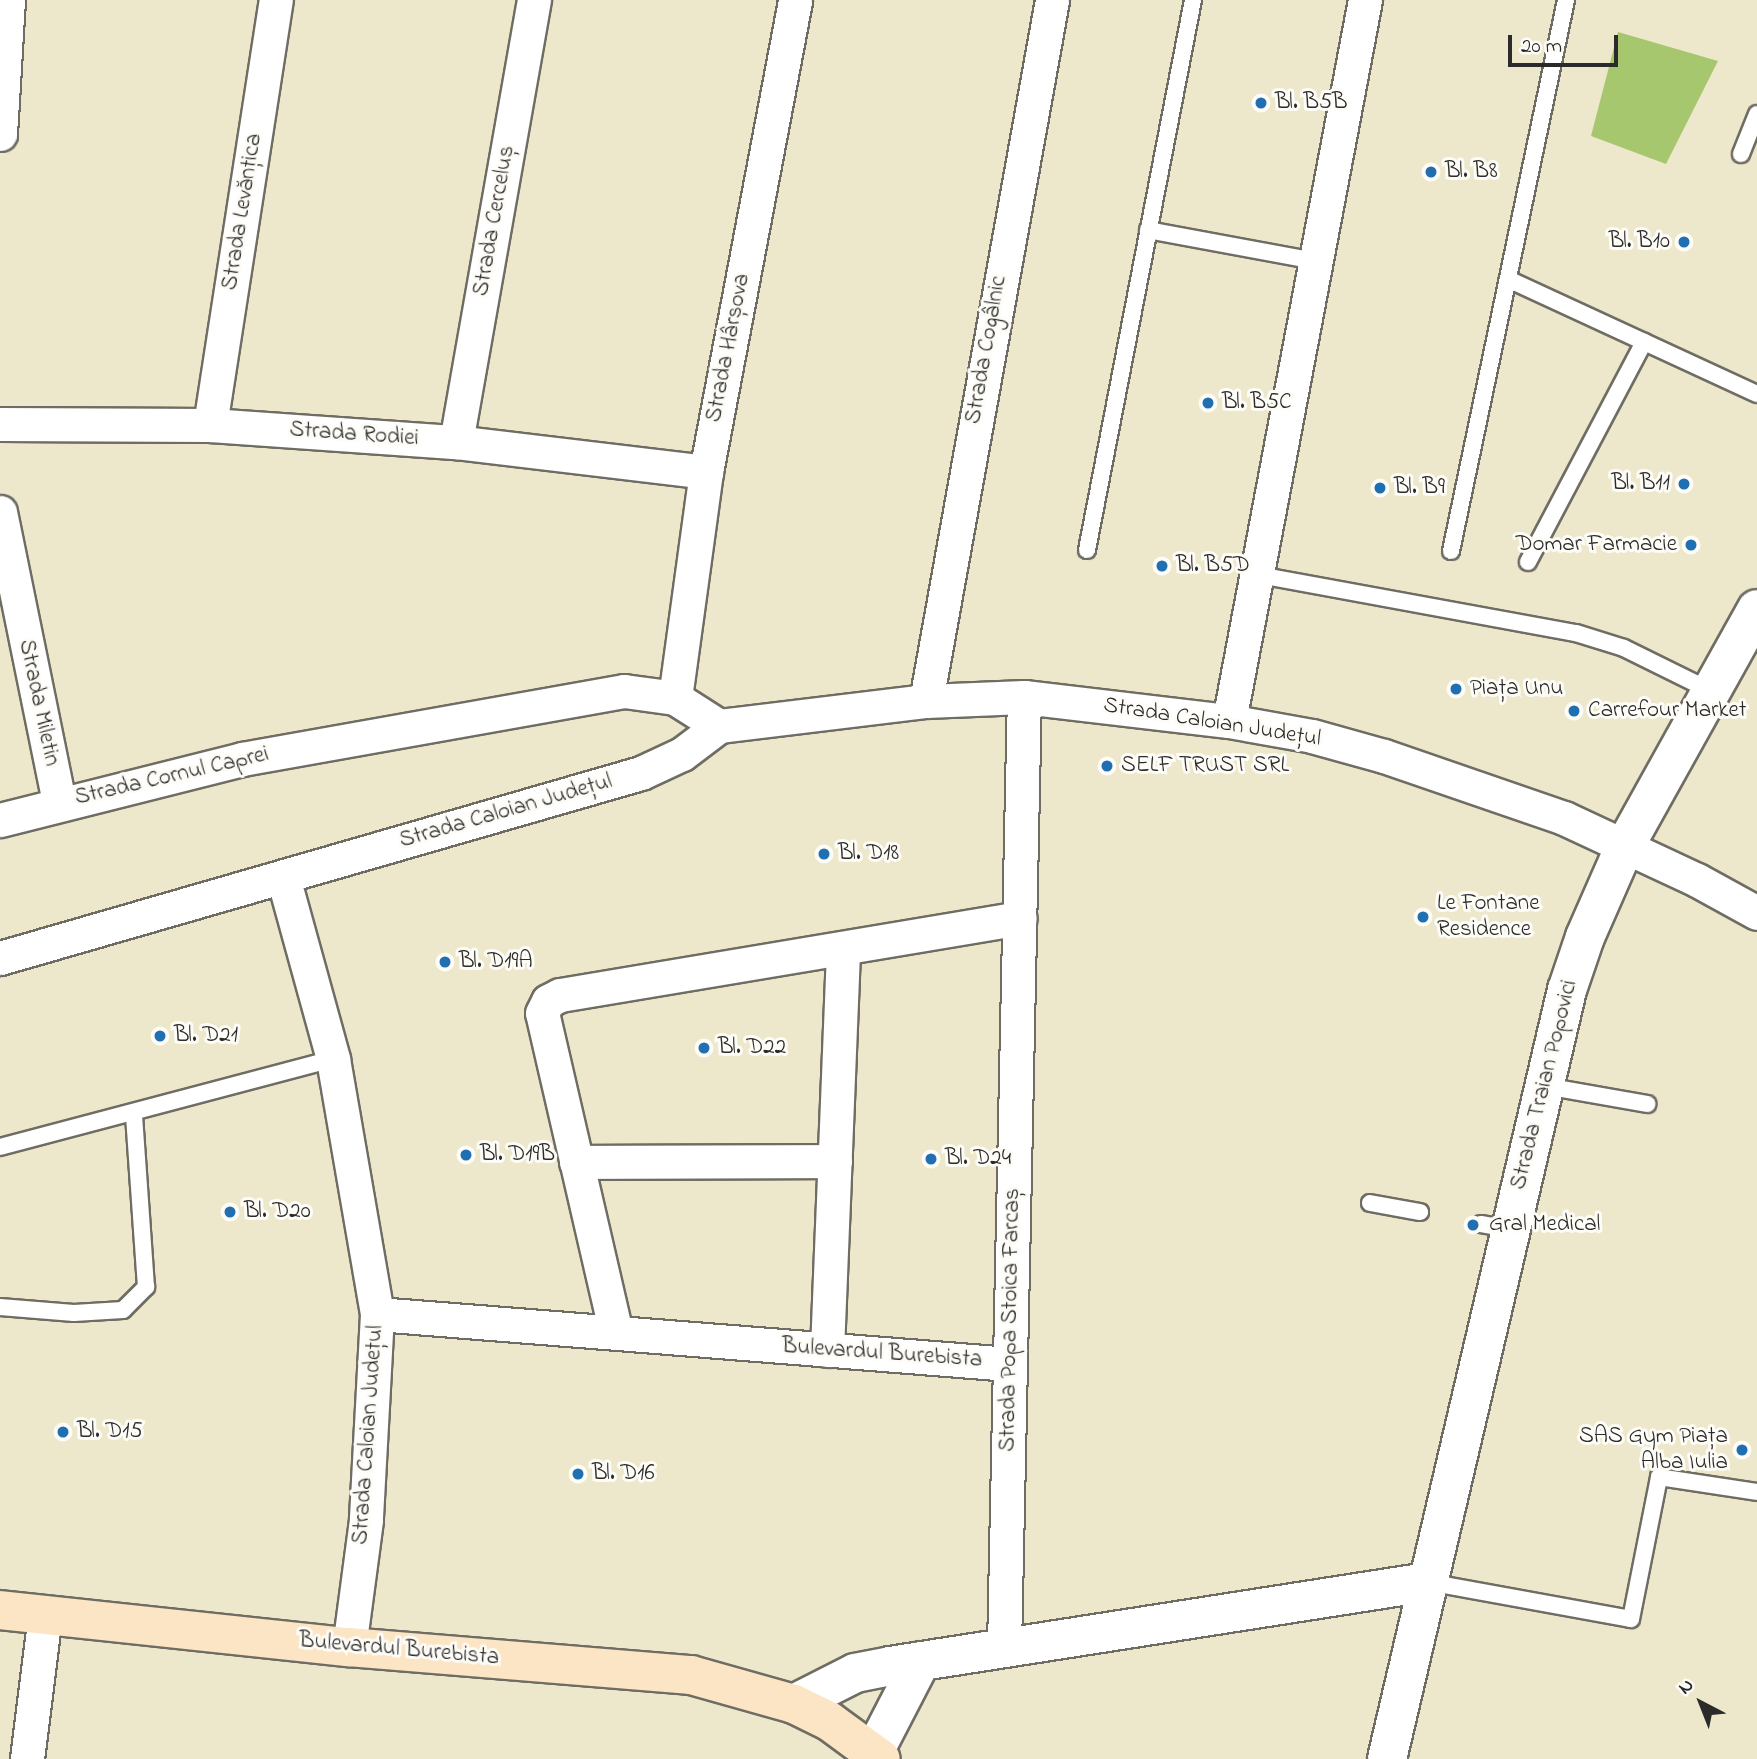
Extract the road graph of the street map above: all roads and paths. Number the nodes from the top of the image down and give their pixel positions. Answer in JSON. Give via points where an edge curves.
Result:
{"nodes":[{"id":1,"x":8,"y":0,"type":"edge"},
{"id":2,"x":276,"y":0,"type":"edge"},
{"id":3,"x":534,"y":0,"type":"edge"},
{"id":4,"x":795,"y":0,"type":"edge"},
{"id":5,"x":1052,"y":0,"type":"edge"},
{"id":6,"x":1193,"y":0,"type":"edge"},
{"id":7,"x":1365,"y":0,"type":"edge"},
{"id":8,"x":1566,"y":0,"type":"edge"},
{"id":9,"x":1757,"y":114,"type":"edge"},
{"id":10,"x":0,"y":134,"type":"edge"},
{"id":11,"x":1741,"y":154,"type":"dead end"},
{"id":12,"x":1148,"y":230,"type":"junction"},
{"id":13,"x":1317,"y":261,"type":"junction"},
{"id":14,"x":1508,"y":279,"type":"junction"},
{"id":15,"x":1644,"y":342,"type":"junction"},
{"id":16,"x":1757,"y":394,"type":"edge"},
{"id":17,"x":0,"y":424,"type":"edge"},
{"id":18,"x":210,"y":425,"type":"junction"},
{"id":19,"x":456,"y":442,"type":"junction"},
{"id":20,"x":706,"y":472,"type":"junction"},
{"id":21,"x":0,"y":512,"type":"edge"},
{"id":22,"x":1087,"y":550,"type":"dead end"},
{"id":23,"x":1451,"y":551,"type":"dead end"},
{"id":24,"x":1528,"y":562,"type":"dead end"},
{"id":25,"x":5,"y":573,"type":"edge"},
{"id":26,"x":1259,"y":575,"type":"junction"},
{"id":27,"x":1757,"y":609,"type":"edge"},
{"id":28,"x":1712,"y":691,"type":"junction"},
{"id":29,"x":1024,"y":697,"type":"junction"},
{"id":30,"x":675,"y":698,"type":"junction"},
{"id":31,"x":926,"y":701,"type":"junction"},
{"id":32,"x":1229,"y":721,"type":"junction"},
{"id":33,"x":719,"y":726,"type":"junction"},
{"id":34,"x":59,"y":803,"type":"junction"},
{"id":35,"x":0,"y":820,"type":"edge"},
{"id":36,"x":1625,"y":846,"type":"junction"},
{"id":37,"x":283,"y":877,"type":"junction"},
{"id":38,"x":1757,"y":913,"type":"edge"},
{"id":39,"x":1020,"y":918,"type":"junction"},
{"id":40,"x":843,"y":949,"type":"junction"},
{"id":41,"x":0,"y":958,"type":"edge"},
{"id":42,"x":333,"y":1059,"type":"junction"},
{"id":43,"x":1545,"y":1086,"type":"junction"},
{"id":44,"x":1647,"y":1104,"type":"dead end"},
{"id":45,"x":134,"y":1114,"type":"junction"},
{"id":46,"x":0,"y":1147,"type":"edge"},
{"id":47,"x":835,"y":1161,"type":"junction"},
{"id":48,"x":576,"y":1162,"type":"junction"},
{"id":49,"x":1370,"y":1203,"type":"dead end"},
{"id":50,"x":1420,"y":1212,"type":"dead end"},
{"id":51,"x":0,"y":1307,"type":"edge"},
{"id":52,"x":377,"y":1314,"type":"junction"},
{"id":53,"x":616,"y":1333,"type":"junction"},
{"id":54,"x":827,"y":1350,"type":"junction"},
{"id":55,"x":1010,"y":1364,"type":"junction"},
{"id":56,"x":1757,"y":1492,"type":"edge"},
{"id":57,"x":1427,"y":1582,"type":"junction"},
{"id":58,"x":0,"y":1610,"type":"edge"},
{"id":59,"x":45,"y":1614,"type":"junction"},
{"id":60,"x":349,"y":1647,"type":"junction"},
{"id":61,"x":1004,"y":1648,"type":"junction"},
{"id":62,"x":921,"y":1661,"type":"junction"},
{"id":63,"x":794,"y":1703,"type":"junction"},
{"id":64,"x":877,"y":1755,"type":"edge"},
{"id":65,"x":27,"y":1759,"type":"edge"},
{"id":66,"x":1387,"y":1759,"type":"edge"}],
"edges":[{"from":1,"to":10,"type":"street"},
{"from":2,"to":18,"type":"street","name":"Strada Levănțica"},
{"from":3,"to":19,"type":"street","name":"Strada Cerceluș"},
{"from":4,"to":20,"type":"street","name":"Strada Hârșova"},
{"from":5,"to":31,"type":"street","name":"Strada Cogâlnic"},
{"from":6,"to":12,"type":"lane"},
{"from":7,"to":13,"type":"street"},
{"from":8,"to":14,"type":"lane"},
{"from":9,"to":11,"type":"lane"},
{"from":12,"to":13,"type":"lane"},
{"from":12,"to":22,"type":"lane"},
{"from":13,"to":26,"type":"street"},
{"from":14,"to":15,"type":"lane"},
{"from":14,"to":23,"type":"lane"},
{"from":15,"to":16,"type":"lane"},
{"from":15,"to":24,"type":"lane"},
{"from":17,"to":18,"type":"street","name":"Strada Rodiei"},
{"from":18,"to":19,"type":"street","name":"Strada Rodiei"},
{"from":19,"to":20,"type":"street","name":"Strada Rodiei"},
{"from":20,"to":30,"type":"street","name":"Strada Hârșova"},
{"from":21,"to":25,"type":"street","name":"Strada Miletin"},
{"from":25,"to":34,"type":"street","name":"Strada Miletin"},
{"from":26,"to":28,"type":"lane","via":[[1576,633],[1624,648]]},
{"from":26,"to":32,"type":"street"},
{"from":27,"to":28,"type":"street","name":"Strada Traian Popovici"},
{"from":28,"to":36,"type":"street","name":"Strada Traian Popovici"},
{"from":29,"to":31,"type":"street","name":"Strada Caloian Județul"},
{"from":29,"to":32,"type":"street","name":"Strada Caloian Județul"},
{"from":29,"to":39,"type":"street","name":"Strada Popa Stoica Farcaș"},
{"from":30,"to":33,"type":"street"},
{"from":30,"to":34,"type":"street","name":"Strada Cornul Caprei","via":[[624,691],[243,759]]},
{"from":31,"to":33,"type":"street","name":"Strada Caloian Județul"},
{"from":32,"to":36,"type":"street","name":"Strada Caloian Județul","via":[[1312,736],[1384,756],[1564,818]]},
{"from":33,"to":37,"type":"street","name":"Strada Caloian Județul","via":[[682,754],[641,773]]},
{"from":34,"to":35,"type":"street","name":"Strada Cornul Caprei"},
{"from":36,"to":38,"type":"street","name":"Strada Caloian Județul"},
{"from":36,"to":43,"type":"street","name":"Strada Traian Popovici","via":[[1585,937]]},
{"from":37,"to":41,"type":"street","name":"Strada Caloian Județul"},
{"from":37,"to":42,"type":"street","name":"Strada Caloian Județul"},
{"from":39,"to":40,"type":"street"},
{"from":39,"to":55,"type":"street","name":"Strada Popa Stoica Farcaș"},
{"from":40,"to":47,"type":"street"},
{"from":40,"to":48,"type":"street","via":[[560,995],[548,1001],[542,1013]]},
{"from":42,"to":45,"type":"lane"},
{"from":42,"to":52,"type":"street","name":"Strada Caloian Județul"},
{"from":43,"to":44,"type":"lane"},
{"from":43,"to":57,"type":"street","name":"Strada Traian Popovici","via":[[1495,1226]]},
{"from":45,"to":46,"type":"lane"},
{"from":45,"to":51,"type":"lane","via":[[146,1287],[123,1310]]},
{"from":47,"to":48,"type":"street"},
{"from":47,"to":54,"type":"street"},
{"from":48,"to":53,"type":"street"},
{"from":49,"to":50,"type":"lane"},
{"from":52,"to":53,"type":"street","name":"Bulevardul Burebista"},
{"from":52,"to":60,"type":"street","name":"Strada Caloian Județul","via":[[366,1520]]},
{"from":53,"to":54,"type":"street","name":"Bulevardul Burebista"},
{"from":54,"to":55,"type":"street","name":"Bulevardul Burebista"},
{"from":55,"to":61,"type":"street","name":"Strada Popa Stoica Farcaș"},
{"from":56,"to":57,"type":"lane","via":[[1659,1477],[1631,1619]]},
{"from":57,"to":61,"type":"street"},
{"from":57,"to":66,"type":"street","name":"Strada Traian Popovici"},
{"from":58,"to":59,"type":"main road","name":"Bulevardul Burebista"},
{"from":59,"to":60,"type":"main road","name":"Bulevardul Burebista"},
{"from":59,"to":65,"type":"street"},
{"from":60,"to":63,"type":"main road","name":"Bulevardul Burebista","via":[[672,1673],[732,1684]]},
{"from":61,"to":62,"type":"street"},
{"from":62,"to":63,"type":"street","via":[[855,1673]]},
{"from":62,"to":64,"type":"street","name":"Bulevardul Burebista"},
{"from":63,"to":64,"type":"main road","name":"Bulevardul Burebista"}]}
